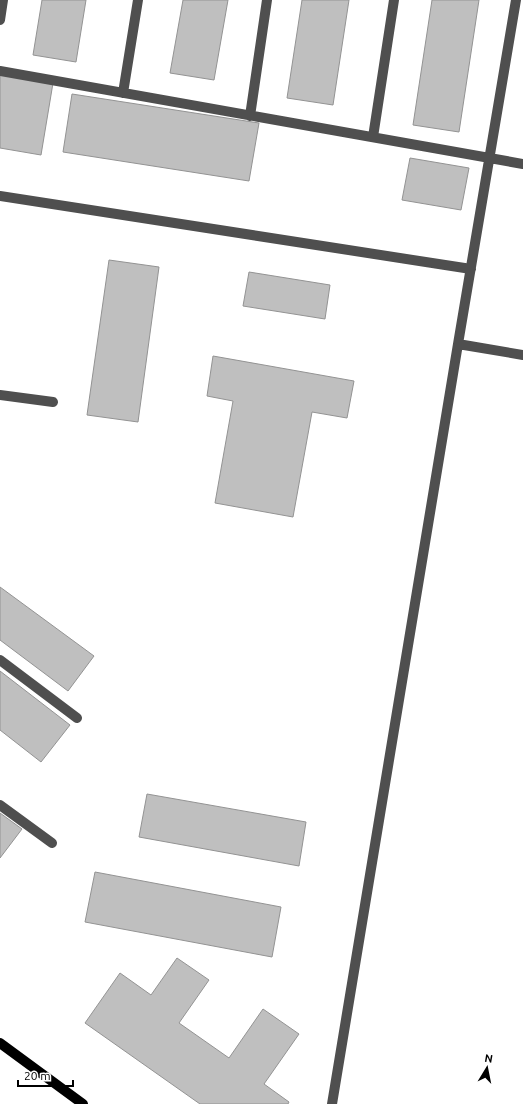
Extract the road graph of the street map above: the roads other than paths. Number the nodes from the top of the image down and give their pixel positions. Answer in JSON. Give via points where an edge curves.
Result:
{"nodes":[{"id":1,"x":3,"y":0,"type":"edge"},
{"id":2,"x":138,"y":0,"type":"edge"},
{"id":3,"x":267,"y":0,"type":"edge"},
{"id":4,"x":394,"y":0,"type":"edge"},
{"id":5,"x":516,"y":0,"type":"edge"},
{"id":6,"x":0,"y":20,"type":"edge"},
{"id":7,"x":0,"y":71,"type":"edge"},
{"id":8,"x":123,"y":93,"type":"junction"},
{"id":9,"x":250,"y":116,"type":"junction"},
{"id":10,"x":373,"y":138,"type":"junction"},
{"id":11,"x":489,"y":158,"type":"junction"},
{"id":12,"x":523,"y":164,"type":"edge"},
{"id":13,"x":0,"y":196,"type":"edge"},
{"id":14,"x":470,"y":269,"type":"junction"},
{"id":15,"x":458,"y":344,"type":"junction"},
{"id":16,"x":523,"y":356,"type":"edge"},
{"id":17,"x":0,"y":395,"type":"edge"},
{"id":18,"x":53,"y":402,"type":"dead end"},
{"id":19,"x":0,"y":660,"type":"edge"},
{"id":20,"x":77,"y":718,"type":"dead end"},
{"id":21,"x":0,"y":805,"type":"edge"},
{"id":22,"x":52,"y":843,"type":"dead end"},
{"id":23,"x":0,"y":1043,"type":"edge"},
{"id":24,"x":83,"y":1104,"type":"edge"},
{"id":25,"x":332,"y":1104,"type":"edge"}],
"edges":[{"from":1,"to":6,"type":"street"},
{"from":2,"to":8,"type":"street"},
{"from":3,"to":9,"type":"street"},
{"from":4,"to":10,"type":"street"},
{"from":5,"to":11,"type":"street"},
{"from":7,"to":8,"type":"street"},
{"from":8,"to":9,"type":"street"},
{"from":9,"to":10,"type":"street"},
{"from":10,"to":11,"type":"street"},
{"from":11,"to":12,"type":"street"},
{"from":11,"to":14,"type":"street"},
{"from":13,"to":14,"type":"street"},
{"from":14,"to":15,"type":"street"},
{"from":15,"to":16,"type":"street"},
{"from":15,"to":25,"type":"street"},
{"from":17,"to":18,"type":"street"},
{"from":19,"to":20,"type":"street"},
{"from":21,"to":22,"type":"street"},
{"from":23,"to":24,"type":"main road"}]}
